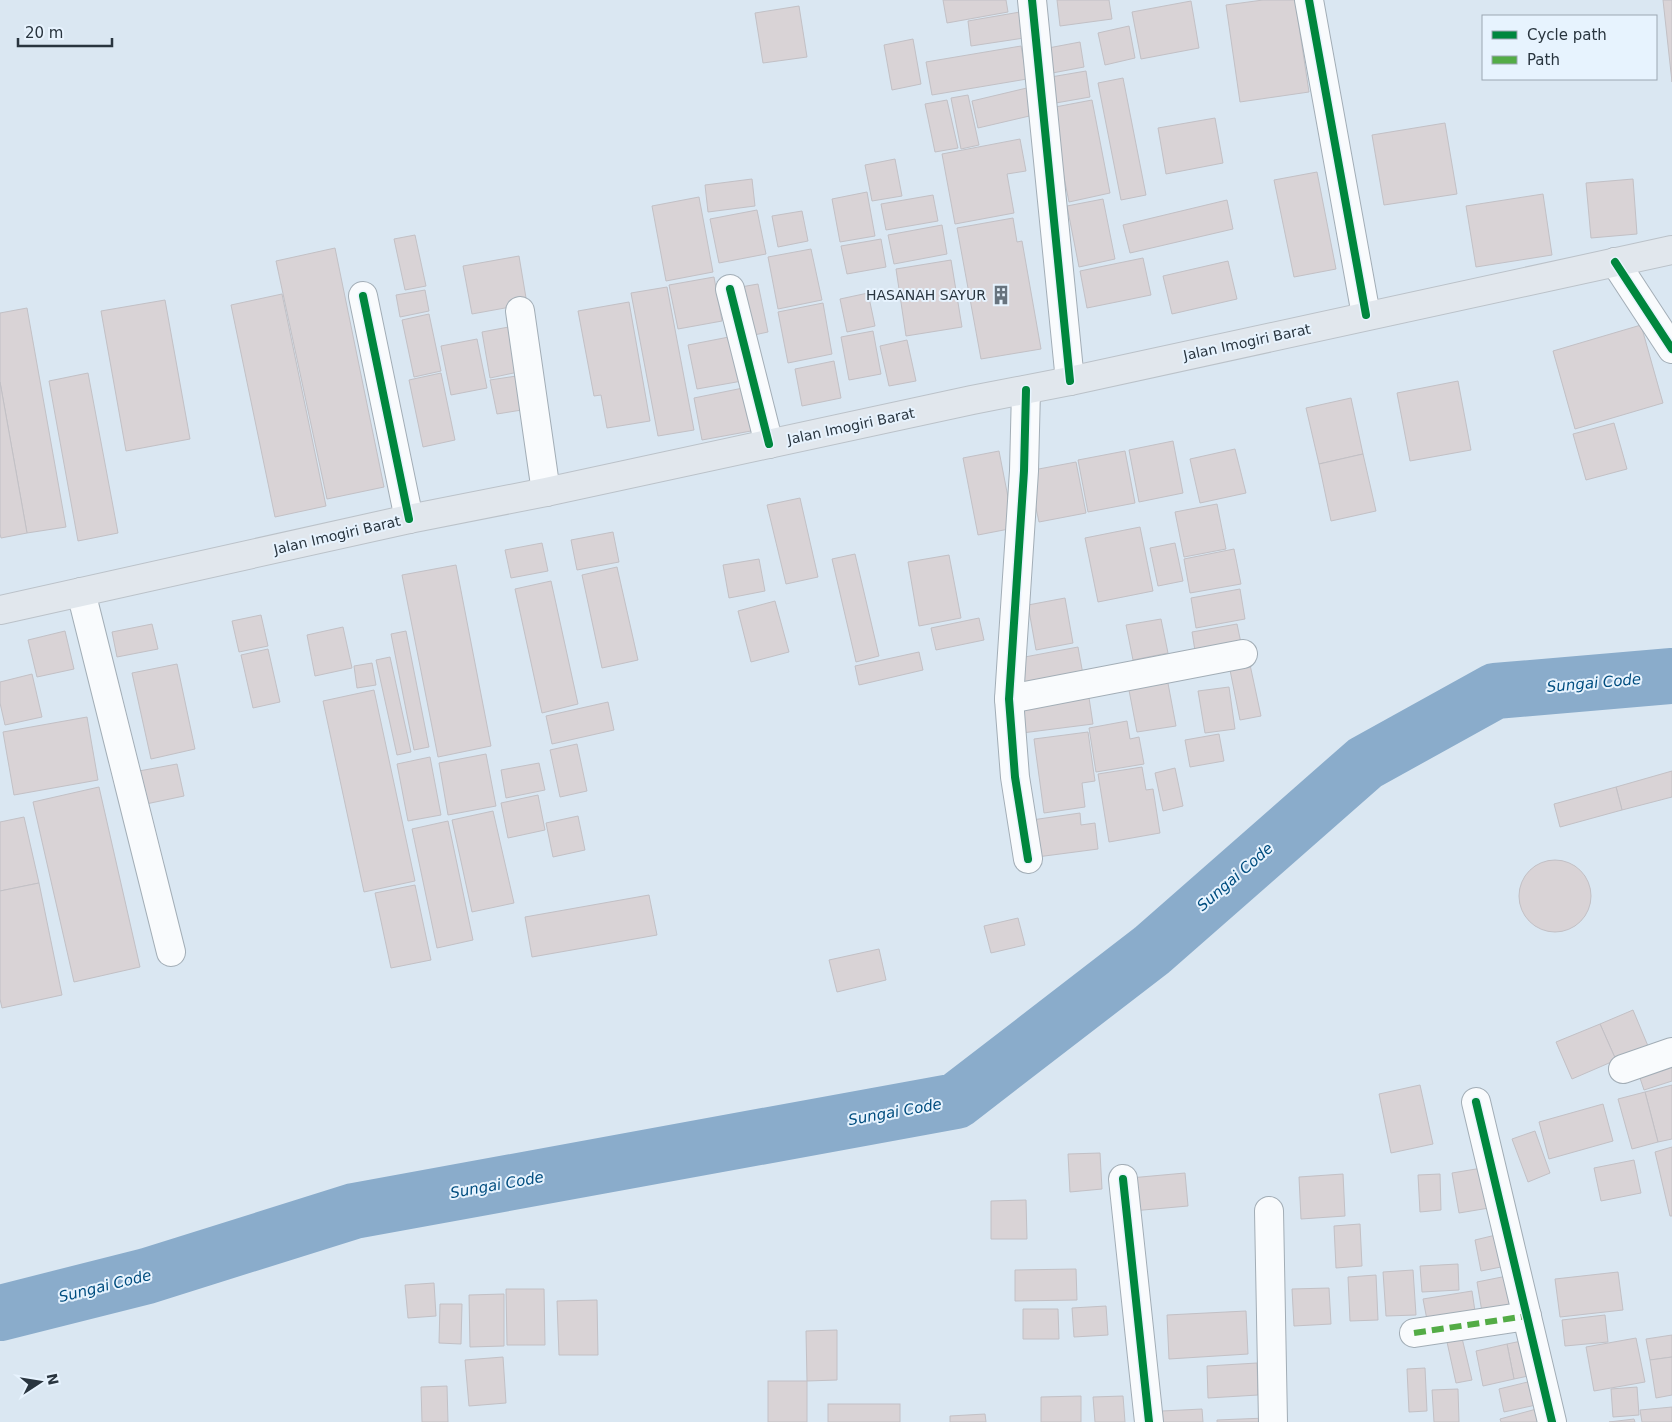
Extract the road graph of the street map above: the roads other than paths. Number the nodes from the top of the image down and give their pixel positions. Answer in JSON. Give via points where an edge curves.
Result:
{"nodes":[{"id":1,"x":1032,"y":0,"type":"edge"},
{"id":2,"x":1309,"y":0,"type":"edge"},
{"id":3,"x":1672,"y":250,"type":"edge"},
{"id":4,"x":1615,"y":262,"type":"junction"},
{"id":5,"x":730,"y":289,"type":"dead end"},
{"id":6,"x":363,"y":296,"type":"dead end"},
{"id":7,"x":520,"y":311,"type":"dead end"},
{"id":8,"x":1366,"y":316,"type":"junction"},
{"id":9,"x":1672,"y":349,"type":"edge"},
{"id":10,"x":1070,"y":381,"type":"junction"},
{"id":11,"x":1026,"y":390,"type":"junction"},
{"id":12,"x":768,"y":444,"type":"junction"},
{"id":13,"x":546,"y":492,"type":"junction"},
{"id":14,"x":409,"y":519,"type":"junction"},
{"id":15,"x":81,"y":592,"type":"junction"},
{"id":16,"x":0,"y":610,"type":"edge"},
{"id":17,"x":1243,"y":654,"type":"dead end"},
{"id":18,"x":1009,"y":699,"type":"junction"},
{"id":19,"x":1028,"y":859,"type":"dead end"},
{"id":20,"x":170,"y":952,"type":"dead end"},
{"id":21,"x":1672,"y":1052,"type":"edge"},
{"id":22,"x":1623,"y":1069,"type":"dead end"},
{"id":23,"x":1476,"y":1102,"type":"dead end"},
{"id":24,"x":1123,"y":1179,"type":"dead end"},
{"id":25,"x":1269,"y":1211,"type":"dead end"},
{"id":26,"x":1527,"y":1316,"type":"junction"},
{"id":27,"x":1414,"y":1333,"type":"dead end"},
{"id":28,"x":1149,"y":1422,"type":"edge"},
{"id":29,"x":1273,"y":1422,"type":"edge"},
{"id":30,"x":1552,"y":1422,"type":"edge"}],
"edges":[{"from":1,"to":10,"type":"street"},
{"from":2,"to":8,"type":"street"},
{"from":3,"to":4,"type":"main road","name":"Jalan Imogiri Barat"},
{"from":4,"to":8,"type":"main road","name":"Jalan Imogiri Barat"},
{"from":4,"to":9,"type":"street"},
{"from":5,"to":12,"type":"street"},
{"from":6,"to":14,"type":"street"},
{"from":7,"to":13,"type":"street"},
{"from":8,"to":10,"type":"main road","name":"Jalan Imogiri Barat"},
{"from":10,"to":11,"type":"main road","name":"Jalan Imogiri Barat"},
{"from":11,"to":12,"type":"main road","name":"Jalan Imogiri Barat"},
{"from":11,"to":18,"type":"street"},
{"from":12,"to":13,"type":"main road","name":"Jalan Imogiri Barat"},
{"from":13,"to":14,"type":"main road","name":"Jalan Imogiri Barat"},
{"from":14,"to":15,"type":"main road","name":"Jalan Imogiri Barat"},
{"from":15,"to":16,"type":"main road","name":"Jalan Imogiri Barat"},
{"from":15,"to":20,"type":"street"},
{"from":17,"to":18,"type":"street"},
{"from":18,"to":19,"type":"street","via":[[1015,777]]},
{"from":21,"to":22,"type":"street"},
{"from":23,"to":26,"type":"street"},
{"from":24,"to":28,"type":"street"},
{"from":25,"to":29,"type":"street"},
{"from":26,"to":27,"type":"street"},
{"from":26,"to":30,"type":"street"}]}
